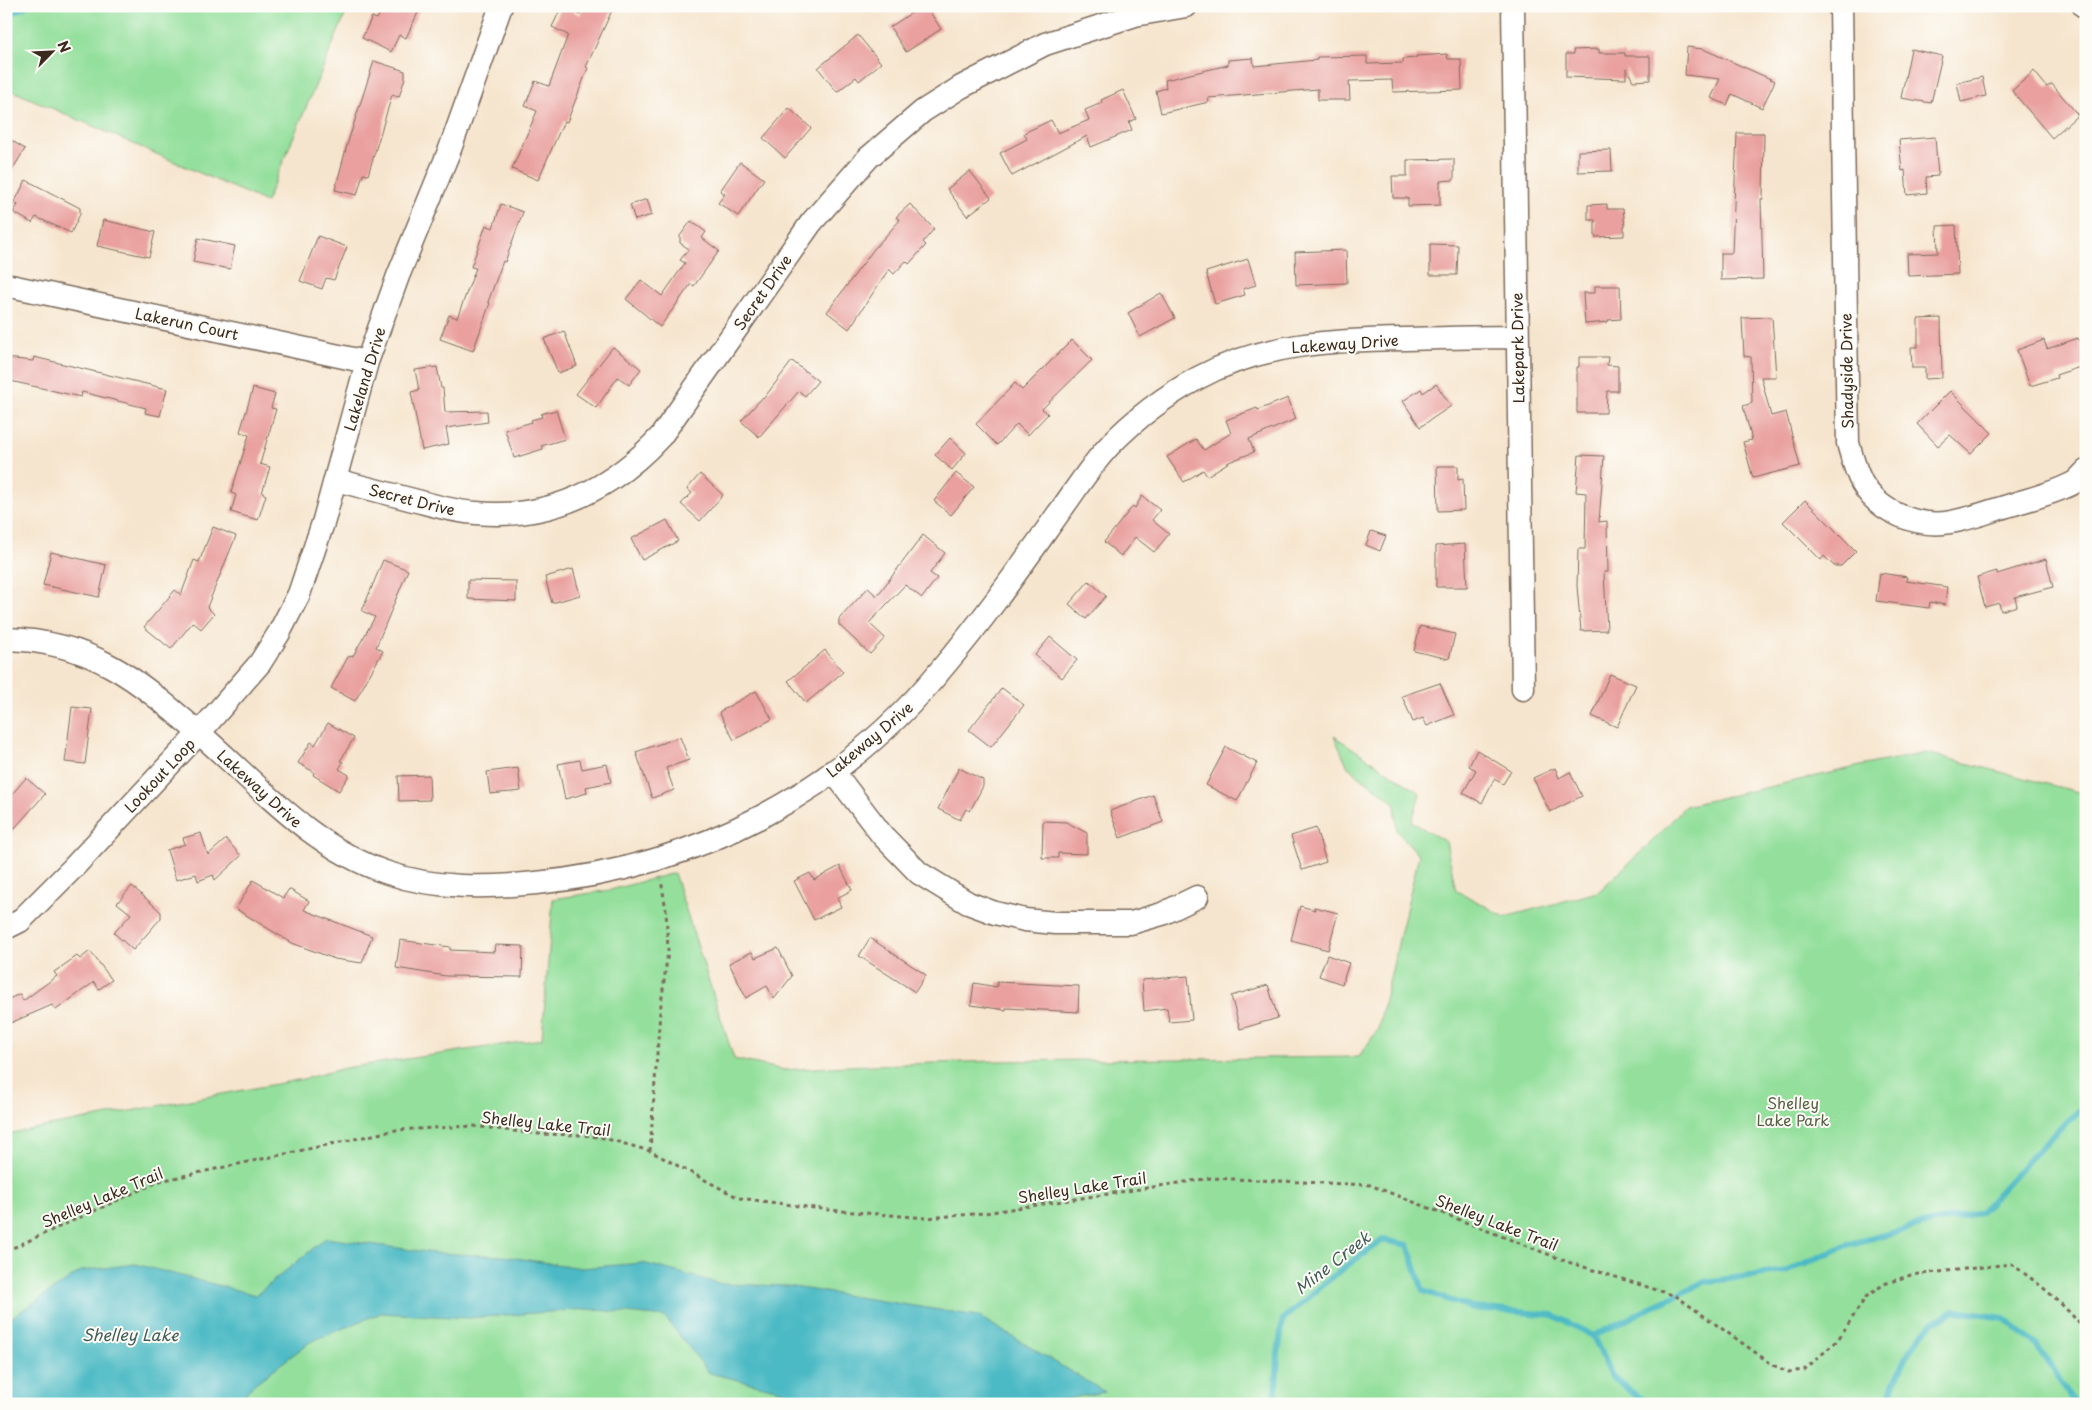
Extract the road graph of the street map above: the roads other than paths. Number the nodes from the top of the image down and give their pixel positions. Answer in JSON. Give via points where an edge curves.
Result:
{"nodes":[{"id":1,"x":501,"y":6,"type":"edge"},
{"id":2,"x":1186,"y":6,"type":"edge"},
{"id":3,"x":1513,"y":6,"type":"edge"},
{"id":4,"x":1841,"y":6,"type":"edge"},
{"id":5,"x":6,"y":285,"type":"edge"},
{"id":6,"x":1517,"y":337,"type":"junction"},
{"id":7,"x":367,"y":362,"type":"junction"},
{"id":8,"x":2086,"y":470,"type":"edge"},
{"id":9,"x":336,"y":480,"type":"junction"},
{"id":10,"x":6,"y":639,"type":"edge"},
{"id":11,"x":1523,"y":689,"type":"dead end"},
{"id":12,"x":198,"y":733,"type":"junction"},
{"id":13,"x":833,"y":771,"type":"junction"},
{"id":14,"x":1197,"y":897,"type":"dead end"},
{"id":15,"x":6,"y":928,"type":"edge"}],
"edges":[{"from":1,"to":7,"type":"street","name":"Lakeland Drive","via":[[450,149]]},
{"from":2,"to":9,"type":"street","name":"Secret Drive","via":[[1135,15],[1045,44],[961,87],[923,111],[868,158],[811,223],[661,436],[616,477],[590,492],[538,510],[507,515],[439,506]]},
{"from":3,"to":6,"type":"street","name":"Lakepark Drive"},
{"from":4,"to":8,"type":"street","name":"Shadyside Drive","via":[[1847,434],[1854,466],[1863,485],[1893,512],[1912,521],[1931,524],[1970,518],[2038,496],[2076,481]]},
{"from":5,"to":7,"type":"street","name":"Lakerun Court"},
{"from":6,"to":11,"type":"street","name":"Lakepark Drive"},
{"from":6,"to":13,"type":"street","name":"Lakeway Drive","via":[[1324,341],[1281,348],[1237,361],[1199,378],[1155,407],[1110,445],[986,613],[922,693],[890,726]]},
{"from":7,"to":9,"type":"street","name":"Lakeland Drive"},
{"from":9,"to":12,"type":"street","name":"Lakeland Drive","via":[[299,594],[279,632],[260,663]]},
{"from":10,"to":12,"type":"street","name":"Lookout Loop","via":[[52,643],[107,663],[137,681]]},
{"from":12,"to":13,"type":"street","name":"Lakeway Drive","via":[[275,805],[308,831],[355,859],[408,879],[467,886],[500,887],[598,875],[656,860],[750,824]]},
{"from":12,"to":15,"type":"street","name":"Lookout Loop","via":[[20,921]]},
{"from":13,"to":14,"type":"street","via":[[882,835],[919,873],[968,903],[996,913],[1054,923],[1131,923],[1162,914]]}]}
